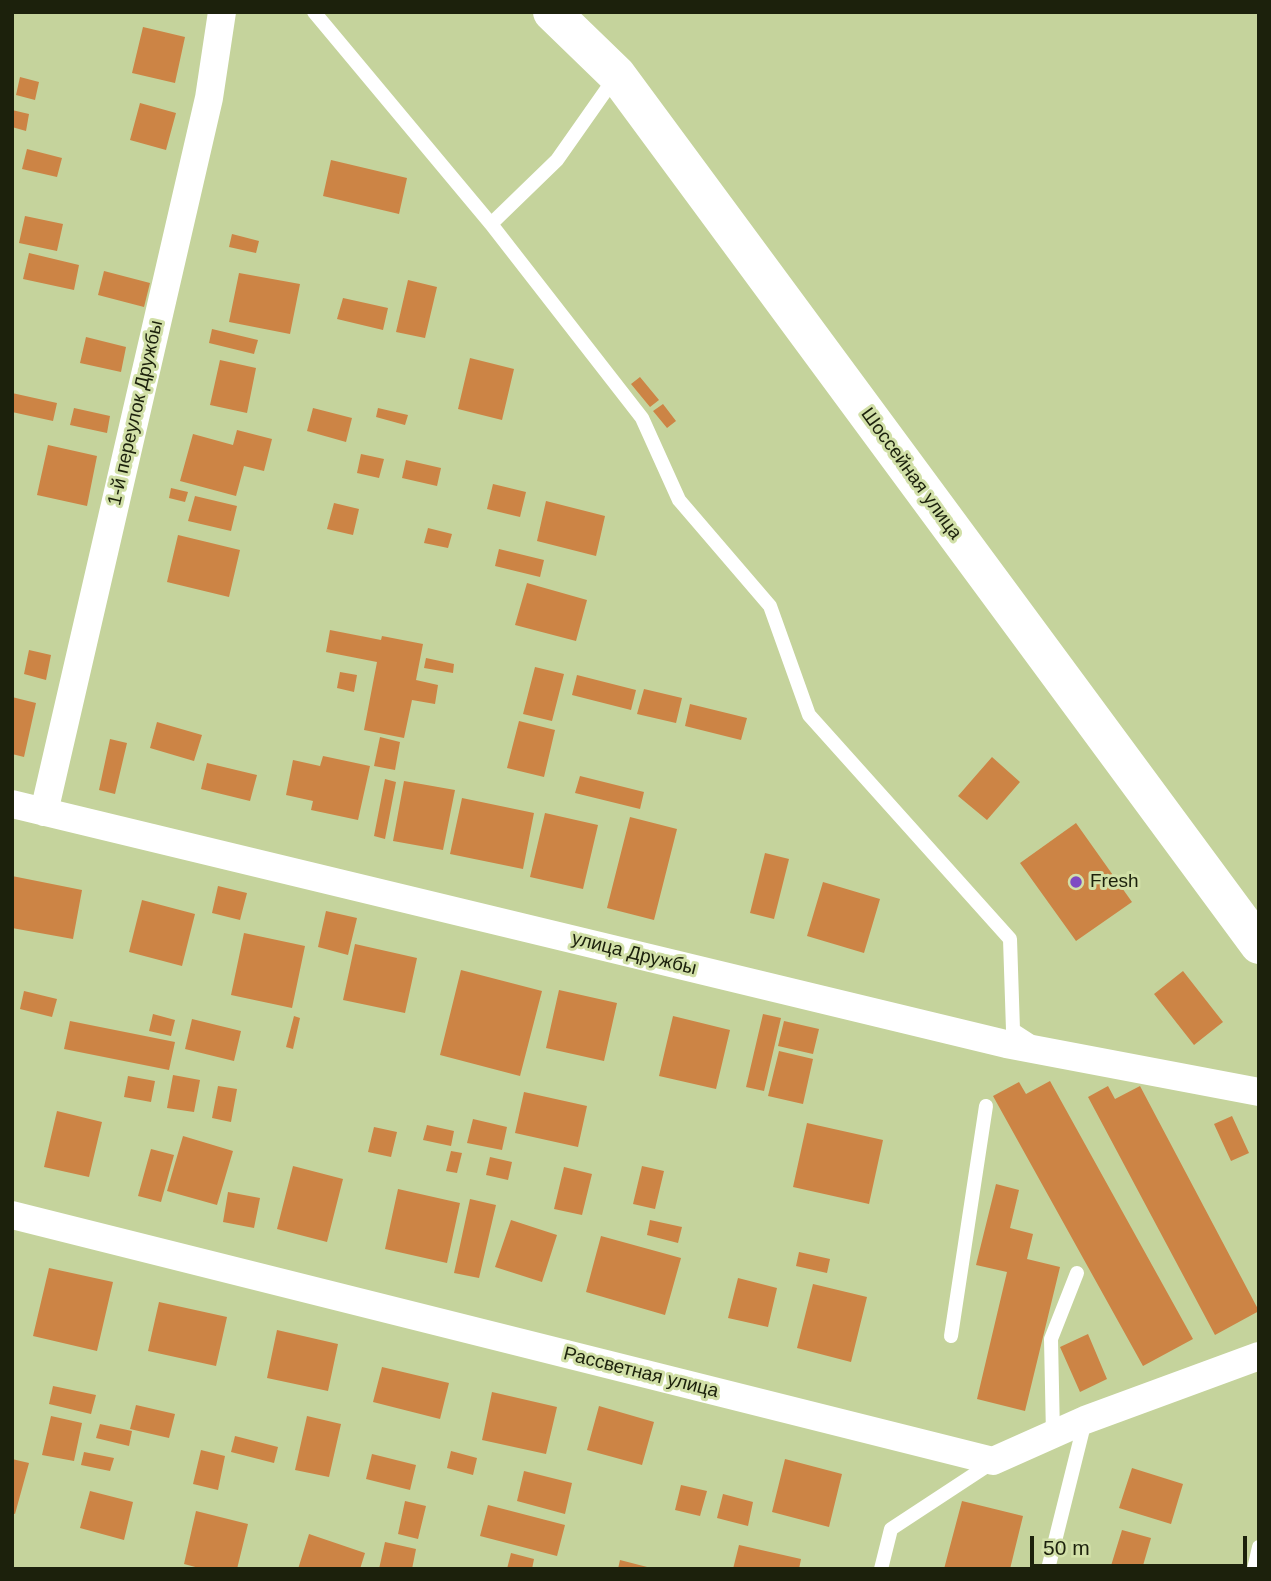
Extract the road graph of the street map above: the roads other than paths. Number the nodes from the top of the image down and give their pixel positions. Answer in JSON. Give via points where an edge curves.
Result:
{"nodes":[{"id":1,"x":222,"y":12,"type":"edge"},
{"id":2,"x":314,"y":12,"type":"edge"},
{"id":3,"x":552,"y":12,"type":"edge"},
{"id":4,"x":617,"y":75,"type":"junction"},
{"id":5,"x":491,"y":224,"type":"junction"},
{"id":6,"x":12,"y":804,"type":"edge"},
{"id":7,"x":44,"y":813,"type":"junction"},
{"id":8,"x":1259,"y":945,"type":"edge"},
{"id":9,"x":1048,"y":1053,"type":"junction"},
{"id":10,"x":1259,"y":1092,"type":"edge"},
{"id":11,"x":986,"y":1106,"type":"dead end"},
{"id":12,"x":12,"y":1215,"type":"edge"},
{"id":13,"x":1077,"y":1273,"type":"dead end"},
{"id":14,"x":951,"y":1336,"type":"dead end"},
{"id":15,"x":1259,"y":1356,"type":"edge"},
{"id":16,"x":1085,"y":1420,"type":"junction"},
{"id":17,"x":1053,"y":1435,"type":"junction"},
{"id":18,"x":993,"y":1461,"type":"junction"},
{"id":19,"x":1259,"y":1547,"type":"edge"},
{"id":20,"x":881,"y":1569,"type":"edge"},
{"id":21,"x":1048,"y":1569,"type":"edge"},
{"id":22,"x":1254,"y":1569,"type":"edge"}],
"edges":[{"from":1,"to":7,"type":"street","name":"1-й переулок Дружбы","via":[[209,98]]},
{"from":2,"to":5,"type":"lane"},
{"from":3,"to":4,"type":"main road","name":"Шоссейная улица"},
{"from":4,"to":5,"type":"lane","via":[[557,160]]},
{"from":4,"to":8,"type":"main road","name":"Шоссейная улица"},
{"from":5,"to":9,"type":"lane","via":[[642,418],[679,500],[770,606],[809,715],[1010,939],[1013,1030]]},
{"from":6,"to":7,"type":"street","name":"улица Дружбы"},
{"from":7,"to":9,"type":"street","name":"улица Дружбы"},
{"from":9,"to":10,"type":"street","name":"улица Дружбы"},
{"from":11,"to":14,"type":"lane"},
{"from":12,"to":18,"type":"street","name":"Рассветная улица"},
{"from":13,"to":17,"type":"lane","via":[[1051,1339]]},
{"from":15,"to":16,"type":"street"},
{"from":16,"to":17,"type":"street"},
{"from":16,"to":21,"type":"lane"},
{"from":17,"to":18,"type":"street"},
{"from":18,"to":20,"type":"lane","via":[[891,1529]]},
{"from":19,"to":22,"type":"lane"}]}
